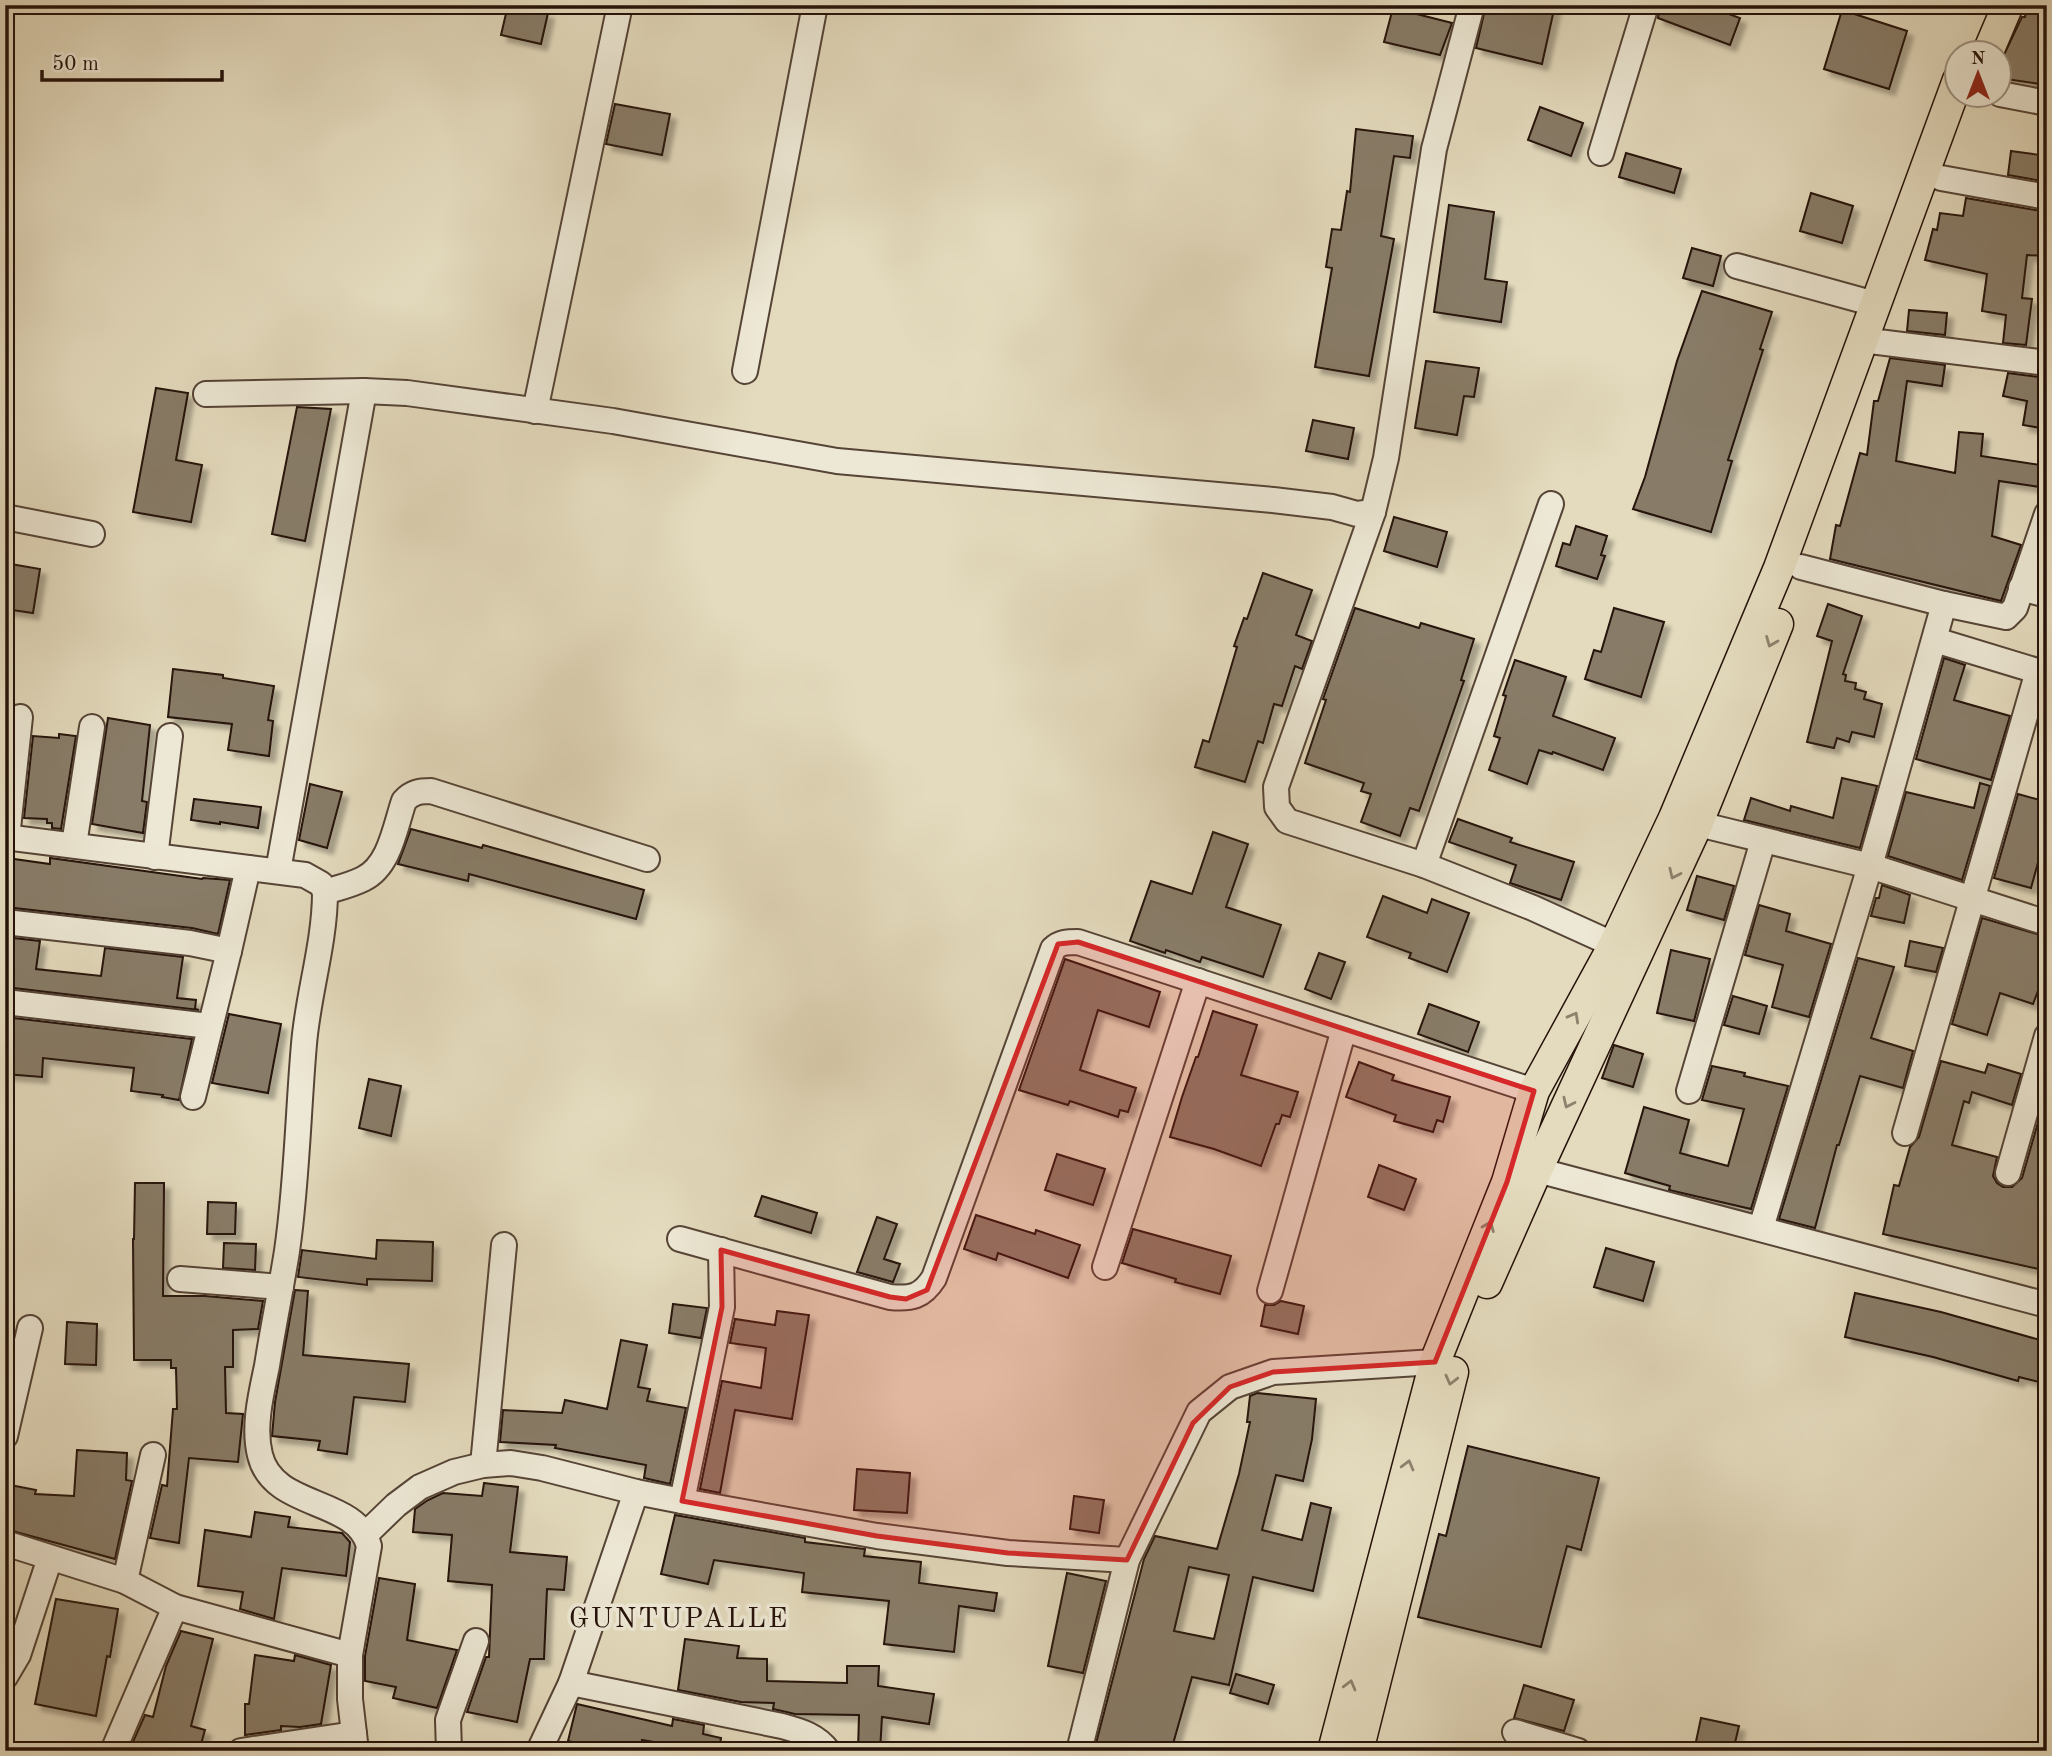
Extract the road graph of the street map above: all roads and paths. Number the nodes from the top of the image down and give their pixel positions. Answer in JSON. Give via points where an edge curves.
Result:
{"nodes":[{"id":1,"x":620,"y":5,"type":"edge"},
{"id":2,"x":815,"y":5,"type":"edge"},
{"id":3,"x":1472,"y":5,"type":"edge"},
{"id":4,"x":1646,"y":5,"type":"edge"},
{"id":5,"x":1987,"y":5,"type":"edge"},
{"id":6,"x":2008,"y":5,"type":"edge"},
{"id":7,"x":1974,"y":38,"type":"edge"},
{"id":8,"x":1994,"y":38,"type":"edge"},
{"id":9,"x":2014,"y":97,"type":"edge"},
{"id":10,"x":2047,"y":103,"type":"edge"},
{"id":11,"x":1948,"y":108,"type":"edge"},
{"id":12,"x":1966,"y":108,"type":"edge"},
{"id":13,"x":1601,"y":153,"type":"dead end"},
{"id":14,"x":1941,"y":178,"type":"junction"},
{"id":15,"x":2047,"y":197,"type":"edge"},
{"id":16,"x":1737,"y":266,"type":"dead end"},
{"id":17,"x":1875,"y":304,"type":"junction"},
{"id":18,"x":1873,"y":342,"type":"junction"},
{"id":19,"x":2047,"y":363,"type":"edge"},
{"id":20,"x":745,"y":371,"type":"dead end"},
{"id":21,"x":364,"y":391,"type":"junction"},
{"id":22,"x":206,"y":394,"type":"dead end"},
{"id":23,"x":536,"y":403,"type":"junction"},
{"id":24,"x":1551,"y":504,"type":"dead end"},
{"id":25,"x":1373,"y":512,"type":"junction"},
{"id":26,"x":2047,"y":514,"type":"edge"},
{"id":27,"x":5,"y":517,"type":"edge"},
{"id":28,"x":92,"y":534,"type":"dead end"},
{"id":29,"x":1801,"y":567,"type":"junction"},
{"id":30,"x":2021,"y":588,"type":"junction"},
{"id":31,"x":2047,"y":595,"type":"edge"},
{"id":32,"x":1944,"y":604,"type":"junction"},
{"id":33,"x":1935,"y":640,"type":"junction"},
{"id":34,"x":2042,"y":673,"type":"edge"},
{"id":35,"x":20,"y":716,"type":"dead end"},
{"id":36,"x":92,"y":727,"type":"dead end"},
{"id":37,"x":170,"y":736,"type":"dead end"},
{"id":38,"x":1686,"y":822,"type":"junction"},
{"id":39,"x":6,"y":838,"type":"edge"},
{"id":40,"x":1763,"y":841,"type":"junction"},
{"id":41,"x":74,"y":845,"type":"junction"},
{"id":42,"x":155,"y":857,"type":"junction"},
{"id":43,"x":648,"y":859,"type":"dead end"},
{"id":44,"x":1424,"y":865,"type":"junction"},
{"id":45,"x":1870,"y":866,"type":"junction"},
{"id":46,"x":248,"y":868,"type":"junction"},
{"id":47,"x":278,"y":871,"type":"junction"},
{"id":48,"x":325,"y":892,"type":"junction"},
{"id":49,"x":1972,"y":898,"type":"junction"},
{"id":50,"x":5,"y":922,"type":"edge"},
{"id":51,"x":2047,"y":923,"type":"edge"},
{"id":52,"x":1625,"y":950,"type":"junction"},
{"id":53,"x":229,"y":951,"type":"junction"},
{"id":54,"x":1198,"y":981,"type":"junction"},
{"id":55,"x":5,"y":1002,"type":"edge"},
{"id":56,"x":209,"y":1026,"type":"junction"},
{"id":57,"x":1344,"y":1029,"type":"junction"},
{"id":58,"x":2047,"y":1036,"type":"edge"},
{"id":59,"x":1534,"y":1091,"type":"junction"},
{"id":60,"x":1689,"y":1091,"type":"dead end"},
{"id":61,"x":193,"y":1097,"type":"dead end"},
{"id":62,"x":1905,"y":1133,"type":"dead end"},
{"id":63,"x":1537,"y":1170,"type":"junction"},
{"id":64,"x":2008,"y":1173,"type":"dead end"},
{"id":65,"x":1761,"y":1228,"type":"junction"},
{"id":66,"x":680,"y":1239,"type":"dead end"},
{"id":67,"x":504,"y":1245,"type":"dead end"},
{"id":68,"x":721,"y":1250,"type":"junction"},
{"id":69,"x":1105,"y":1267,"type":"dead end"},
{"id":70,"x":180,"y":1279,"type":"dead end"},
{"id":71,"x":281,"y":1287,"type":"junction"},
{"id":72,"x":1270,"y":1291,"type":"dead end"},
{"id":73,"x":2047,"y":1305,"type":"edge"},
{"id":74,"x":30,"y":1328,"type":"dead end"},
{"id":75,"x":1435,"y":1362,"type":"junction"},
{"id":76,"x":5,"y":1436,"type":"edge"},
{"id":77,"x":153,"y":1455,"type":"dead end"},
{"id":78,"x":482,"y":1465,"type":"junction"},
{"id":79,"x":636,"y":1492,"type":"junction"},
{"id":80,"x":682,"y":1502,"type":"junction"},
{"id":81,"x":366,"y":1534,"type":"junction"},
{"id":82,"x":5,"y":1543,"type":"edge"},
{"id":83,"x":50,"y":1558,"type":"junction"},
{"id":84,"x":1127,"y":1560,"type":"junction"},
{"id":85,"x":125,"y":1581,"type":"junction"},
{"id":86,"x":175,"y":1607,"type":"junction"},
{"id":87,"x":476,"y":1642,"type":"dead end"},
{"id":88,"x":350,"y":1655,"type":"junction"},
{"id":89,"x":5,"y":1677,"type":"edge"},
{"id":90,"x":571,"y":1683,"type":"junction"},
{"id":91,"x":1515,"y":1731,"type":"dead end"},
{"id":92,"x":355,"y":1742,"type":"edge"},
{"id":93,"x":113,"y":1751,"type":"edge"},
{"id":94,"x":241,"y":1751,"type":"edge"},
{"id":95,"x":449,"y":1751,"type":"edge"},
{"id":96,"x":539,"y":1751,"type":"edge"},
{"id":97,"x":828,"y":1751,"type":"edge"},
{"id":98,"x":1079,"y":1751,"type":"edge"},
{"id":99,"x":1334,"y":1751,"type":"edge"},
{"id":100,"x":1358,"y":1751,"type":"edge"},
{"id":101,"x":1578,"y":1751,"type":"edge"}],
"edges":[{"from":1,"to":23,"type":"street"},
{"from":2,"to":20,"type":"street"},
{"from":3,"to":25,"type":"street","via":[[1434,149],[1386,458]]},
{"from":4,"to":13,"type":"street"},
{"from":5,"to":7,"type":"main road"},
{"from":6,"to":8,"type":"main road"},
{"from":9,"to":10,"type":"street"},
{"from":11,"to":17,"type":"main road"},
{"from":12,"to":14,"type":"main road"},
{"from":14,"to":15,"type":"street"},
{"from":14,"to":18,"type":"main road"},
{"from":16,"to":17,"type":"street"},
{"from":17,"to":18,"type":"main road"},
{"from":18,"to":19,"type":"street"},
{"from":18,"to":29,"type":"main road"},
{"from":18,"to":38,"type":"main road","via":[[1779,568]]},
{"from":21,"to":22,"type":"street"},
{"from":21,"to":23,"type":"street"},
{"from":21,"to":47,"type":"street"},
{"from":23,"to":25,"type":"street","via":[[837,461],[1273,500],[1357,514]]},
{"from":24,"to":44,"type":"street"},
{"from":25,"to":44,"type":"street","via":[[1276,788],[1277,807],[1287,821]]},
{"from":26,"to":30,"type":"street"},
{"from":27,"to":28,"type":"street"},
{"from":29,"to":32,"type":"street"},
{"from":29,"to":38,"type":"main road","one_way":true},
{"from":30,"to":31,"type":"street"},
{"from":30,"to":32,"type":"street","via":[[2015,608],[2006,617]]},
{"from":32,"to":33,"type":"street"},
{"from":33,"to":34,"type":"street"},
{"from":33,"to":45,"type":"street"},
{"from":34,"to":49,"type":"street"},
{"from":35,"to":39,"type":"street"},
{"from":36,"to":41,"type":"street"},
{"from":37,"to":42,"type":"street"},
{"from":38,"to":40,"type":"street"},
{"from":38,"to":52,"type":"main road"},
{"from":39,"to":41,"type":"street"},
{"from":40,"to":45,"type":"street"},
{"from":40,"to":60,"type":"street"},
{"from":41,"to":42,"type":"street"},
{"from":42,"to":46,"type":"street"},
{"from":43,"to":48,"type":"street","via":[[420,792],[404,801],[383,861],[375,871]]},
{"from":44,"to":52,"type":"street"},
{"from":45,"to":49,"type":"street"},
{"from":45,"to":65,"type":"street"},
{"from":46,"to":47,"type":"street"},
{"from":46,"to":53,"type":"street"},
{"from":47,"to":48,"type":"street","via":[[314,878]]},
{"from":48,"to":71,"type":"street","via":[[304,1042]]},
{"from":49,"to":51,"type":"street"},
{"from":49,"to":62,"type":"street"},
{"from":50,"to":53,"type":"street"},
{"from":59,"to":52,"type":"main road","one_way":true},
{"from":52,"to":63,"type":"main road","one_way":true},
{"from":53,"to":56,"type":"street"},
{"from":54,"to":57,"type":"street"},
{"from":54,"to":68,"type":"street","via":[[1078,942],[1053,949],[933,1278],[917,1296],[890,1297]]},
{"from":54,"to":69,"type":"street"},
{"from":55,"to":56,"type":"street"},
{"from":56,"to":61,"type":"street"},
{"from":57,"to":59,"type":"street"},
{"from":57,"to":72,"type":"street"},
{"from":58,"to":64,"type":"street"},
{"from":75,"to":59,"type":"main road","one_way":true,"via":[[1507,1182]]},
{"from":63,"to":65,"type":"street"},
{"from":63,"to":100,"type":"main road","one_way":true,"via":[[1455,1366]]},
{"from":65,"to":73,"type":"street"},
{"from":66,"to":68,"type":"street"},
{"from":67,"to":78,"type":"street"},
{"from":68,"to":80,"type":"street","via":[[722,1307]]},
{"from":70,"to":71,"type":"street"},
{"from":71,"to":81,"type":"street","via":[[260,1400],[260,1455],[267,1472],[283,1489],[349,1519]]},
{"from":74,"to":76,"type":"street"},
{"from":75,"to":84,"type":"street","via":[[1273,1371],[1230,1387],[1199,1412]]},
{"from":99,"to":75,"type":"main road","one_way":true},
{"from":77,"to":85,"type":"street"},
{"from":78,"to":79,"type":"street","via":[[542,1468]]},
{"from":78,"to":81,"type":"street","via":[[420,1487]]},
{"from":79,"to":80,"type":"street"},
{"from":79,"to":90,"type":"street"},
{"from":80,"to":84,"type":"street","via":[[890,1538],[1008,1553]]},
{"from":81,"to":88,"type":"street","via":[[369,1546]]},
{"from":82,"to":83,"type":"street"},
{"from":83,"to":85,"type":"street"},
{"from":83,"to":89,"type":"street","via":[[18,1655]]},
{"from":84,"to":98,"type":"street"},
{"from":85,"to":86,"type":"street"},
{"from":86,"to":88,"type":"street"},
{"from":86,"to":93,"type":"street"},
{"from":87,"to":95,"type":"street","via":[[448,1720]]},
{"from":88,"to":92,"type":"street"},
{"from":90,"to":96,"type":"street"},
{"from":90,"to":97,"type":"street","via":[[782,1726],[808,1734]]},
{"from":91,"to":101,"type":"street"},
{"from":92,"to":94,"type":"street"}]}
